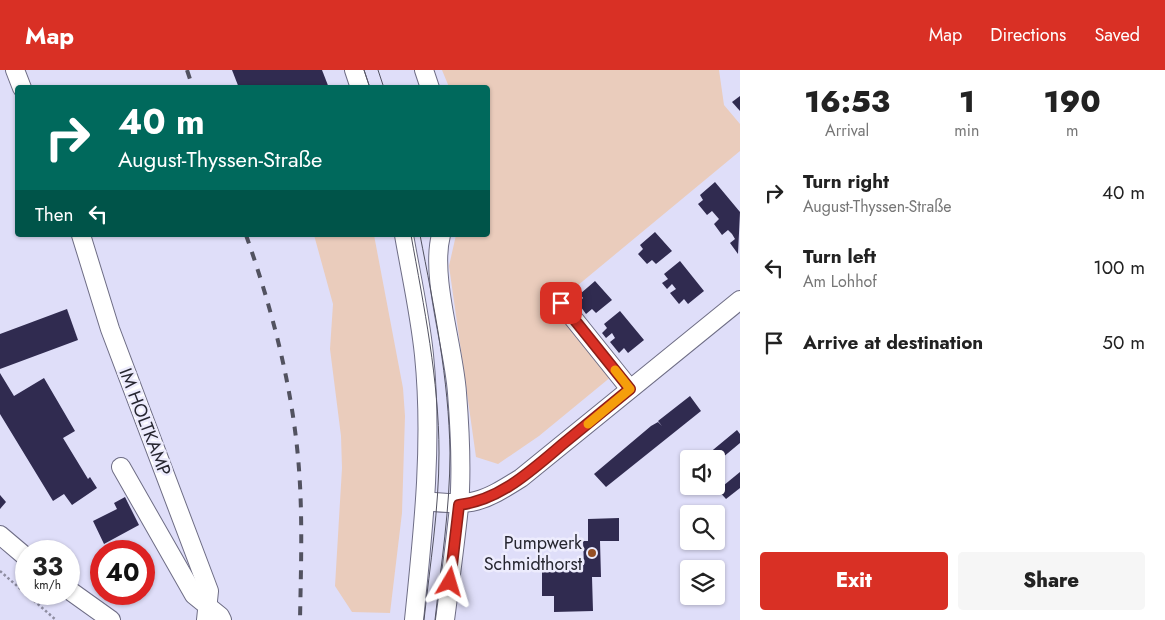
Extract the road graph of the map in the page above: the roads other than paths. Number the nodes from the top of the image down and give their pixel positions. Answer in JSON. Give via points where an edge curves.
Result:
{"nodes":[{"id":1,"x":15,"y":70,"type":"edge"},
{"id":2,"x":354,"y":70,"type":"edge"},
{"id":3,"x":424,"y":70,"type":"edge"},
{"id":4,"x":21,"y":85,"type":"edge"},
{"id":5,"x":359,"y":85,"type":"edge"},
{"id":6,"x":429,"y":85,"type":"edge"},
{"id":7,"x":82,"y":237,"type":"edge"},
{"id":8,"x":404,"y":237,"type":"edge"},
{"id":9,"x":441,"y":237,"type":"edge"},
{"id":10,"x":740,"y":300,"type":"edge"},
{"id":11,"x":561,"y":303,"type":"dead end"},
{"id":12,"x":630,"y":389,"type":"junction"},
{"id":13,"x":121,"y":466,"type":"dead end"},
{"id":14,"x":426,"y":501,"type":"junction"},
{"id":15,"x":459,"y":505,"type":"junction"},
{"id":16,"x":0,"y":535,"type":"edge"},
{"id":17,"x":15,"y":548,"type":"edge"},
{"id":18,"x":80,"y":598,"type":"edge"},
{"id":19,"x":207,"y":614,"type":"edge"},
{"id":20,"x":111,"y":620,"type":"edge"},
{"id":21,"x":222,"y":620,"type":"edge"},
{"id":22,"x":414,"y":620,"type":"edge"},
{"id":23,"x":445,"y":620,"type":"edge"}],
"edges":[{"from":1,"to":4,"type":"street"},
{"from":2,"to":5,"type":"street"},
{"from":3,"to":6,"type":"street"},
{"from":7,"to":19,"type":"street","name":"IM HOLTKAMP","via":[[113,338],[209,591]]},
{"from":8,"to":14,"type":"street","via":[[424,354]]},
{"from":9,"to":15,"type":"street","via":[[438,270],[457,392]]},
{"from":10,"to":12,"type":"street"},
{"from":11,"to":12,"type":"street"},
{"from":12,"to":15,"type":"street","via":[[521,478],[497,493]]},
{"from":13,"to":19,"type":"street"},
{"from":14,"to":15,"type":"street"},
{"from":14,"to":22,"type":"street"},
{"from":15,"to":23,"type":"street"},
{"from":16,"to":17,"type":"street"},
{"from":18,"to":20,"type":"street"},
{"from":19,"to":21,"type":"street","via":[[220,616]]}]}
